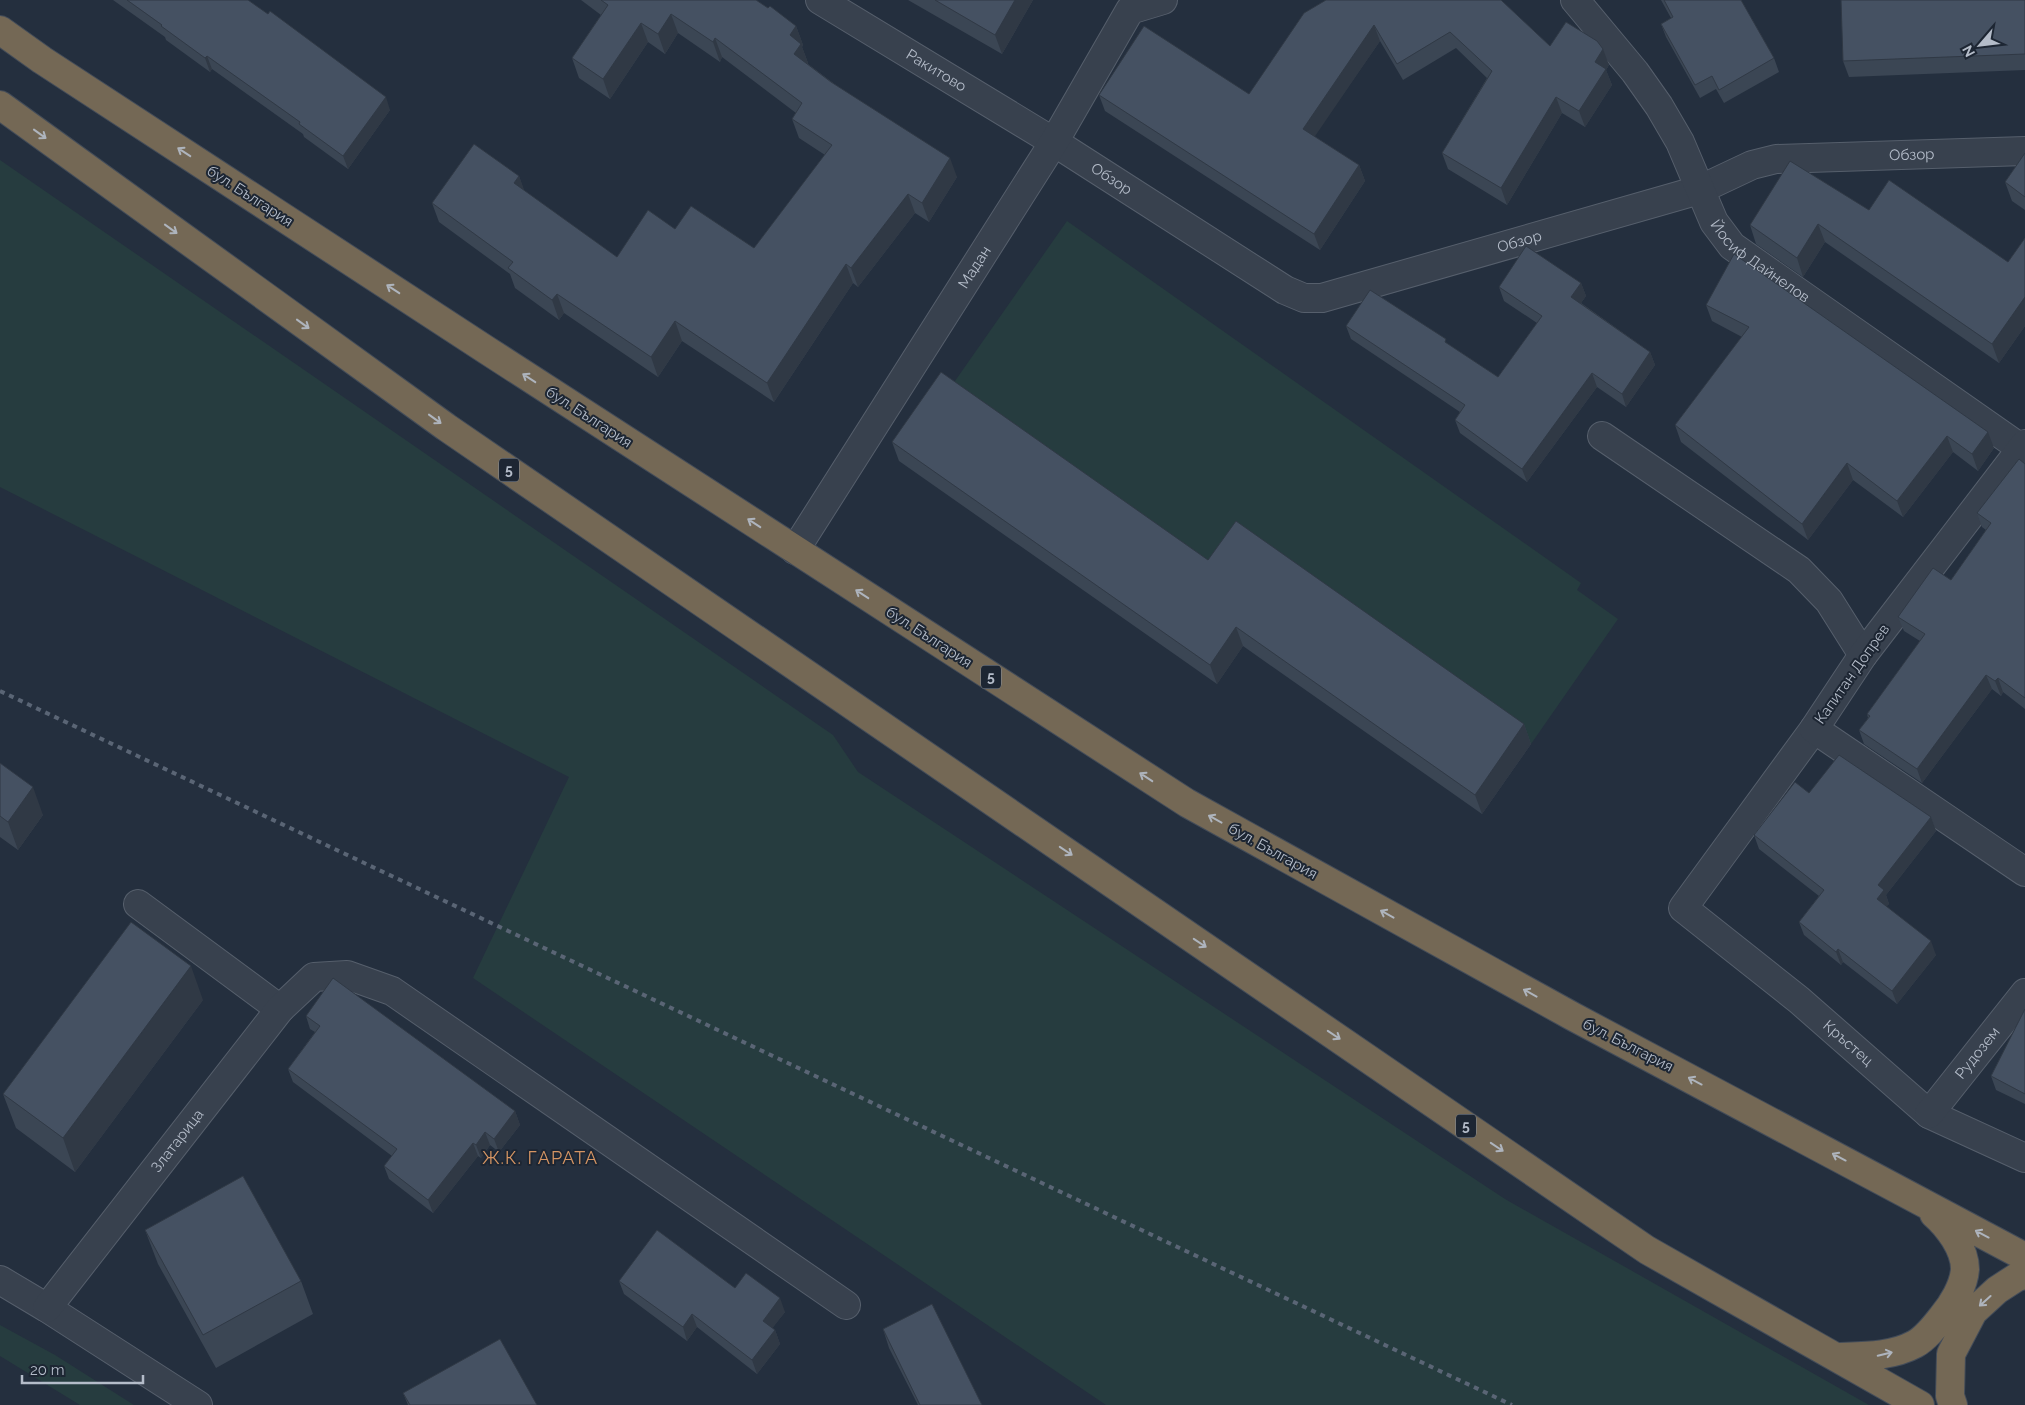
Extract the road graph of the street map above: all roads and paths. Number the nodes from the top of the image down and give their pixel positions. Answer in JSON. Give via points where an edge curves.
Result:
{"nodes":[{"id":1,"x":820,"y":0,"type":"edge"},
{"id":2,"x":1163,"y":0,"type":"edge"},
{"id":3,"x":1575,"y":0,"type":"edge"},
{"id":4,"x":1126,"y":5,"type":"edge"},
{"id":5,"x":0,"y":30,"type":"edge"},
{"id":6,"x":0,"y":105,"type":"edge"},
{"id":7,"x":1054,"y":142,"type":"junction"},
{"id":8,"x":2025,"y":151,"type":"edge"},
{"id":9,"x":1699,"y":190,"type":"junction"},
{"id":10,"x":1602,"y":436,"type":"dead end"},
{"id":11,"x":2024,"y":448,"type":"edge"},
{"id":12,"x":795,"y":550,"type":"junction"},
{"id":13,"x":1863,"y":655,"type":"junction"},
{"id":14,"x":1814,"y":729,"type":"junction"},
{"id":15,"x":2025,"y":872,"type":"edge"},
{"id":16,"x":138,"y":904,"type":"dead end"},
{"id":17,"x":1684,"y":908,"type":"joint"},
{"id":18,"x":2025,"y":993,"type":"edge"},
{"id":19,"x":280,"y":1009,"type":"junction"},
{"id":20,"x":1929,"y":1114,"type":"junction"},
{"id":21,"x":2025,"y":1158,"type":"edge"},
{"id":22,"x":1914,"y":1198,"type":"junction"},
{"id":23,"x":2025,"y":1257,"type":"edge"},
{"id":24,"x":2025,"y":1275,"type":"edge"},
{"id":25,"x":0,"y":1280,"type":"edge"},
{"id":26,"x":846,"y":1305,"type":"dead end"},
{"id":27,"x":47,"y":1308,"type":"junction"},
{"id":28,"x":1836,"y":1357,"type":"junction"},
{"id":29,"x":198,"y":1405,"type":"edge"},
{"id":30,"x":1920,"y":1405,"type":"edge"},
{"id":31,"x":1953,"y":1405,"type":"edge"}],
"edges":[{"from":1,"to":7,"type":"street","name":"Ракитово"},
{"from":2,"to":4,"type":"street","name":"Мадан"},
{"from":3,"to":9,"type":"street","name":"Йосиф Дайнелов","via":[[1659,106],[1680,142]]},
{"from":4,"to":7,"type":"street","name":"Мадан"},
{"from":12,"to":5,"type":"highway","name":"бул. България","number":"5","one_way":true},
{"from":6,"to":28,"type":"highway","number":"5","one_way":true,"via":[[446,427],[1647,1250]]},
{"from":7,"to":9,"type":"street","name":"Обзор","via":[[1285,290],[1304,298],[1322,298]]},
{"from":7,"to":12,"type":"street","name":"Мадан"},
{"from":8,"to":9,"type":"street","name":"Обзор","via":[[1776,159],[1752,165]]},
{"from":9,"to":11,"type":"street","name":"Йосиф Дайнелов","via":[[1714,222],[1732,246]]},
{"from":10,"to":13,"type":"street","via":[[1799,570],[1829,601]]},
{"from":11,"to":13,"type":"street","name":"Капитан Допрев"},
{"from":22,"to":12,"type":"highway","name":"бул. България","number":"5","one_way":true,"via":[[1572,1016],[1187,803]]},
{"from":13,"to":14,"type":"street","name":"Капитан Допрев"},
{"from":14,"to":15,"type":"street"},
{"from":14,"to":17,"type":"street","name":"Капитан Допрев"},
{"from":16,"to":19,"type":"street"},
{"from":17,"to":20,"type":"street","name":"Кръстец","via":[[1799,1000]]},
{"from":18,"to":20,"type":"street","name":"Рудозем"},
{"from":19,"to":26,"type":"street","name":"Златарица","via":[[314,978],[347,975],[392,991]]},
{"from":19,"to":27,"type":"street","name":"Златарица"},
{"from":20,"to":21,"type":"street","name":"Кръстец"},
{"from":23,"to":22,"type":"highway","name":"бул. България","number":"5","one_way":true},
{"from":28,"to":22,"type":"highway","one_way":true,"via":[[1881,1356],[1916,1344],[1934,1328],[1956,1300],[1964,1269],[1958,1245],[1944,1222]]},
{"from":24,"to":31,"type":"highway","one_way":true,"via":[[1997,1290],[1973,1312],[1951,1354],[1950,1396]]},
{"from":25,"to":27,"type":"street"},
{"from":27,"to":29,"type":"street"},
{"from":28,"to":30,"type":"highway","number":"5"}]}
